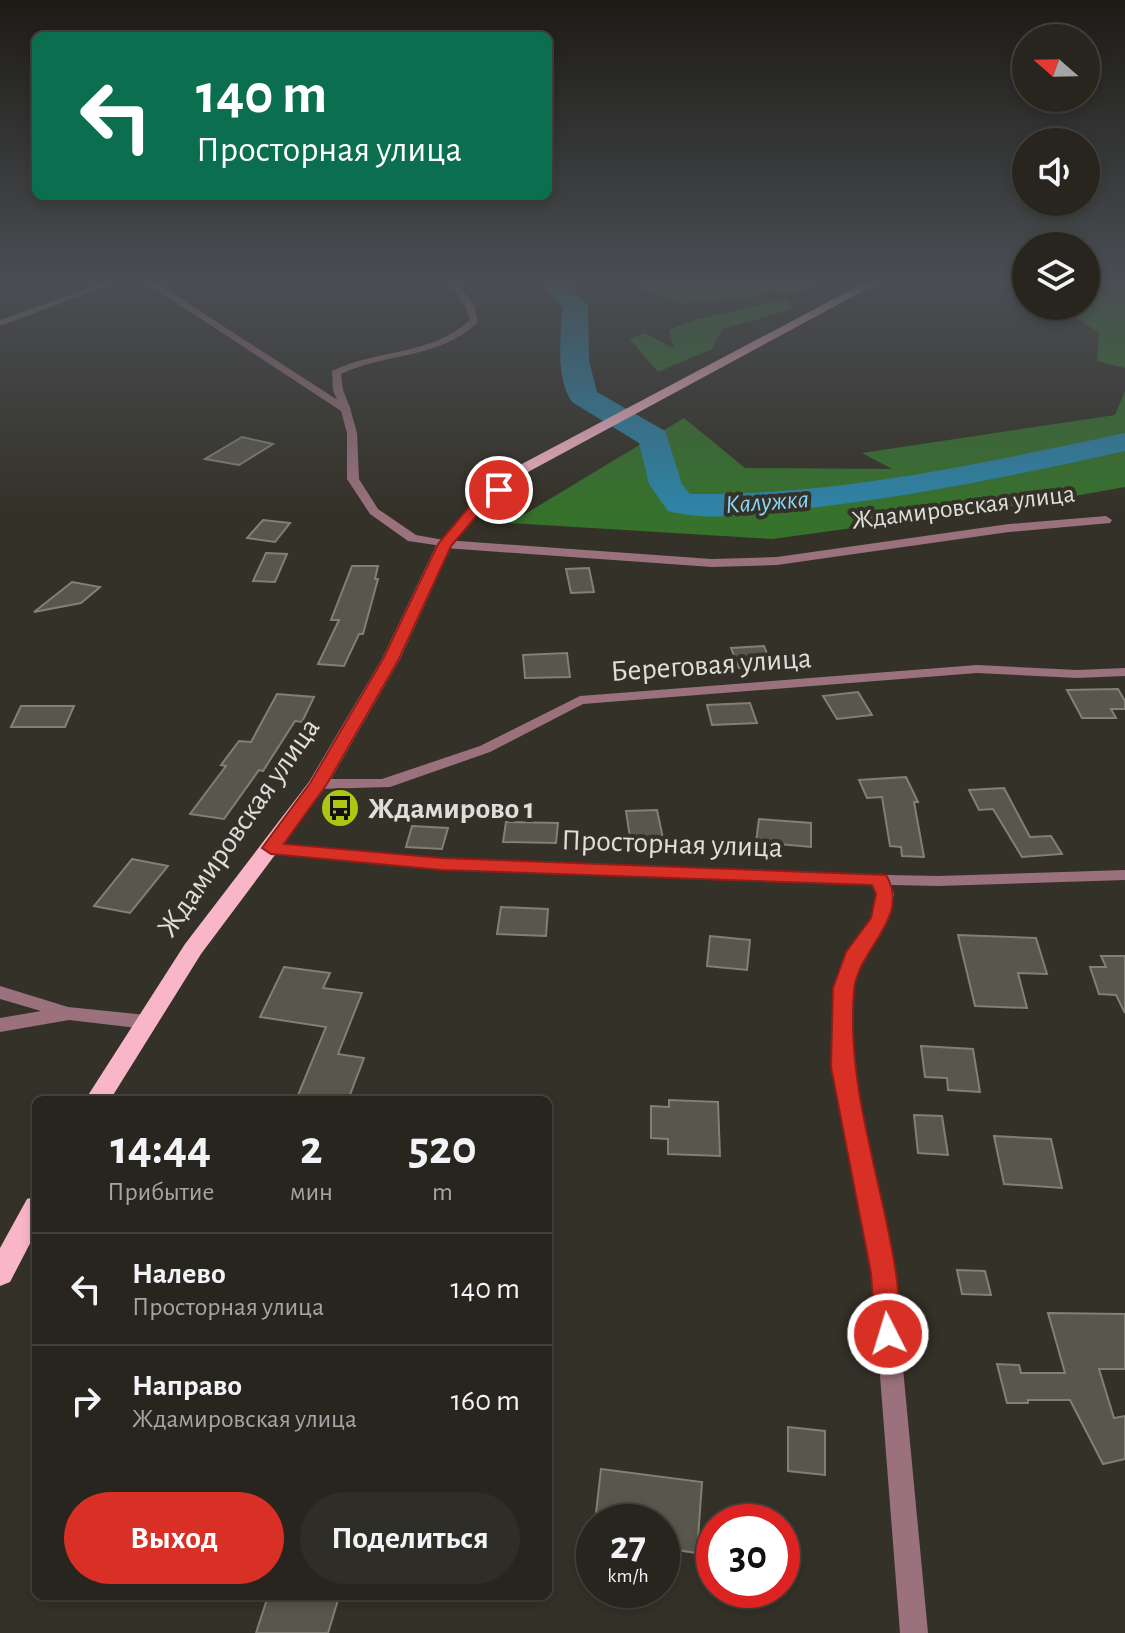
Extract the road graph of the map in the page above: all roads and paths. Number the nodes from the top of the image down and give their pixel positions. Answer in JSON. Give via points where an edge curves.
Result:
{"nodes":[{"id":1,"x":269,"y":360,"type":"edge"},
{"id":2,"x":369,"y":360,"type":"edge"},
{"id":3,"x":727,"y":360,"type":"edge"},
{"id":4,"x":346,"y":410,"type":"junction"},
{"id":5,"x":1106,"y":520,"type":"dead end"},
{"id":6,"x":445,"y":544,"type":"junction"},
{"id":7,"x":1125,"y":672,"type":"edge"},
{"id":8,"x":318,"y":784,"type":"junction"},
{"id":9,"x":271,"y":848,"type":"junction"},
{"id":10,"x":1125,"y":875,"type":"edge"},
{"id":11,"x":880,"y":879,"type":"junction"},
{"id":12,"x":0,"y":992,"type":"edge"},
{"id":13,"x":69,"y":1013,"type":"junction"},
{"id":14,"x":146,"y":1022,"type":"junction"},
{"id":15,"x":0,"y":1025,"type":"edge"},
{"id":16,"x":100,"y":1096,"type":"edge"},
{"id":17,"x":32,"y":1214,"type":"edge"},
{"id":18,"x":0,"y":1274,"type":"edge"},
{"id":19,"x":914,"y":1633,"type":"edge"}],
"edges":[{"from":1,"to":4,"type":"street"},
{"from":2,"to":4,"type":"street","via":[[336,373]]},
{"from":3,"to":6,"type":"main road","name":"Ждамировская улица","via":[[523,469],[474,510]]},
{"from":4,"to":6,"type":"street","via":[[353,479],[374,511],[412,538]]},
{"from":5,"to":6,"type":"street","name":"Ждамировская улица","via":[[1009,528],[777,561],[712,563]]},
{"from":6,"to":8,"type":"main road","name":"Ждамировская улица","via":[[391,659]]},
{"from":7,"to":8,"type":"street","name":"Береговая улица","via":[[977,669],[580,700],[485,749],[384,784]]},
{"from":8,"to":9,"type":"main road","name":"Ждамировская улица"},
{"from":9,"to":11,"type":"street","name":"Просторная улица","via":[[442,864]]},
{"from":9,"to":14,"type":"main road","name":"Ждамировская улица","via":[[193,949]]},
{"from":10,"to":11,"type":"street","name":"Просторная улица"},
{"from":11,"to":19,"type":"street","via":[[885,894],[880,919],[856,952],[843,988],[842,1067],[883,1273]]},
{"from":12,"to":13,"type":"street"},
{"from":13,"to":14,"type":"street"},
{"from":13,"to":15,"type":"street"},
{"from":14,"to":16,"type":"main road","name":"Ждамировская улица"},
{"from":17,"to":18,"type":"main road"}]}
